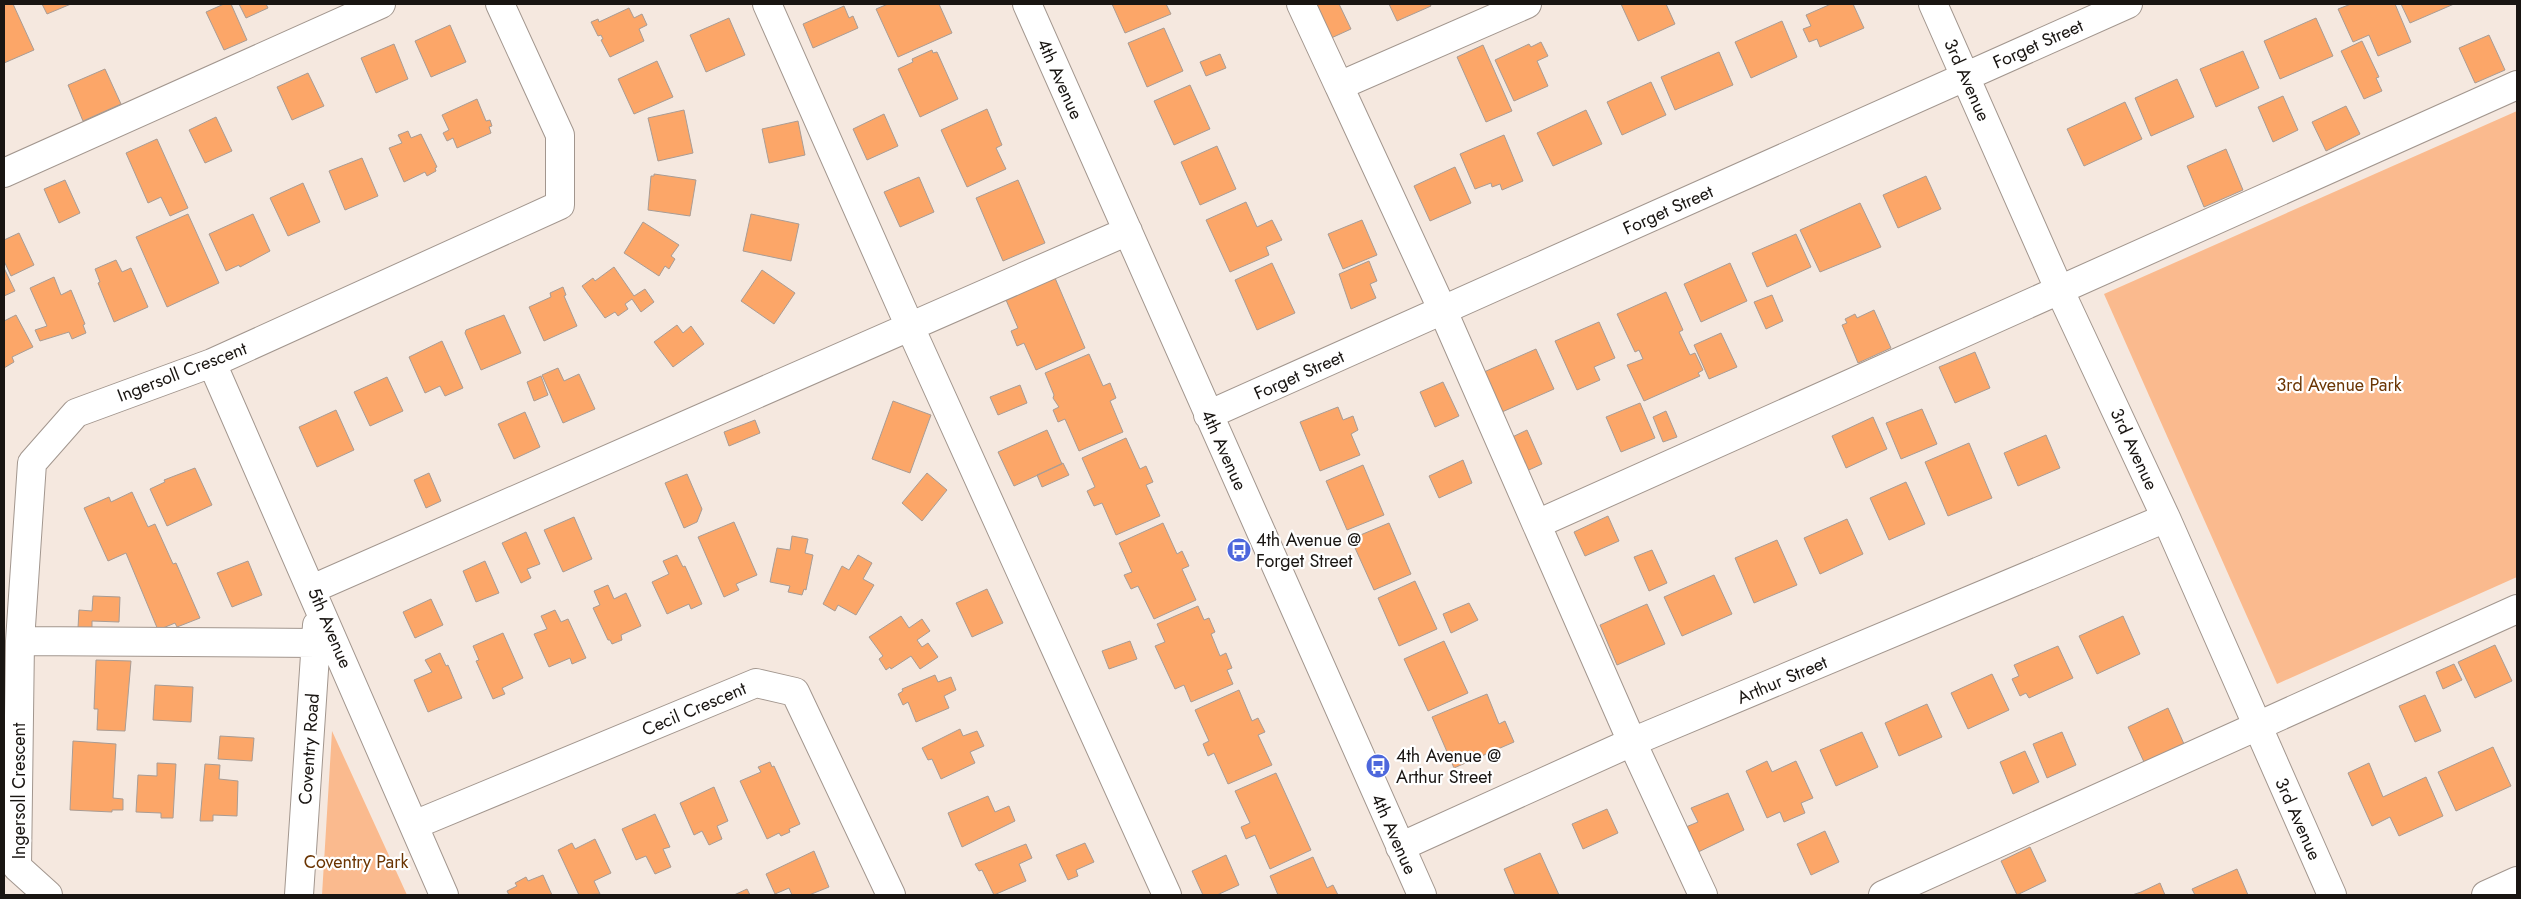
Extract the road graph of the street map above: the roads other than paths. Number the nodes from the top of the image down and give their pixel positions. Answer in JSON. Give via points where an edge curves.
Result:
{"nodes":[{"id":1,"x":381,"y":4,"type":"edge"},
{"id":2,"x":500,"y":4,"type":"edge"},
{"id":3,"x":767,"y":4,"type":"edge"},
{"id":4,"x":1027,"y":4,"type":"edge"},
{"id":5,"x":1301,"y":4,"type":"edge"},
{"id":6,"x":1527,"y":4,"type":"edge"},
{"id":7,"x":1933,"y":4,"type":"edge"},
{"id":8,"x":2128,"y":4,"type":"edge"},
{"id":9,"x":1966,"y":76,"type":"junction"},
{"id":10,"x":2517,"y":85,"type":"edge"},
{"id":11,"x":1339,"y":86,"type":"junction"},
{"id":12,"x":4,"y":173,"type":"edge"},
{"id":13,"x":1128,"y":231,"type":"junction"},
{"id":14,"x":2060,"y":289,"type":"junction"},
{"id":15,"x":1443,"y":311,"type":"junction"},
{"id":16,"x":910,"y":327,"type":"junction"},
{"id":17,"x":212,"y":363,"type":"junction"},
{"id":18,"x":1208,"y":415,"type":"junction"},
{"id":19,"x":2166,"y":518,"type":"junction"},
{"id":20,"x":1537,"y":524,"type":"junction"},
{"id":21,"x":315,"y":595,"type":"junction"},
{"id":22,"x":2517,"y":609,"type":"edge"},
{"id":23,"x":20,"y":641,"type":"junction"},
{"id":24,"x":316,"y":643,"type":"junction"},
{"id":25,"x":2257,"y":727,"type":"junction"},
{"id":26,"x":1632,"y":742,"type":"junction"},
{"id":27,"x":414,"y":825,"type":"junction"},
{"id":28,"x":1400,"y":847,"type":"junction"},
{"id":29,"x":2517,"y":881,"type":"edge"},
{"id":30,"x":48,"y":895,"type":"edge"},
{"id":31,"x":299,"y":895,"type":"edge"},
{"id":32,"x":444,"y":895,"type":"edge"},
{"id":33,"x":891,"y":895,"type":"edge"},
{"id":34,"x":1167,"y":895,"type":"edge"},
{"id":35,"x":1422,"y":895,"type":"edge"},
{"id":36,"x":1703,"y":895,"type":"edge"},
{"id":37,"x":1883,"y":895,"type":"edge"},
{"id":38,"x":2332,"y":895,"type":"edge"},
{"id":39,"x":2486,"y":895,"type":"edge"}],
"edges":[{"from":1,"to":12,"type":"street"},
{"from":2,"to":17,"type":"street","name":"Ingersoll Crescent","via":[[560,135],[560,205]]},
{"from":3,"to":16,"type":"street"},
{"from":4,"to":13,"type":"street","name":"4th Avenue"},
{"from":5,"to":11,"type":"street"},
{"from":6,"to":11,"type":"street"},
{"from":7,"to":9,"type":"street","name":"3rd Avenue"},
{"from":8,"to":9,"type":"street","name":"Forget Street"},
{"from":9,"to":14,"type":"street","name":"3rd Avenue"},
{"from":9,"to":15,"type":"street","name":"Forget Street"},
{"from":10,"to":14,"type":"street"},
{"from":11,"to":15,"type":"street"},
{"from":13,"to":16,"type":"street"},
{"from":13,"to":18,"type":"street","name":"4th Avenue"},
{"from":14,"to":19,"type":"street","name":"3rd Avenue"},
{"from":14,"to":20,"type":"street"},
{"from":15,"to":18,"type":"street","name":"Forget Street"},
{"from":15,"to":20,"type":"street"},
{"from":16,"to":21,"type":"street"},
{"from":16,"to":34,"type":"street"},
{"from":17,"to":21,"type":"street","name":"5th Avenue"},
{"from":17,"to":23,"type":"street","name":"Ingersoll Crescent","via":[[76,413],[32,463]]},
{"from":18,"to":28,"type":"street","name":"4th Avenue"},
{"from":19,"to":25,"type":"street","name":"3rd Avenue"},
{"from":19,"to":26,"type":"street","name":"Arthur Street"},
{"from":20,"to":26,"type":"street"},
{"from":21,"to":24,"type":"street","name":"Coventry Road"},
{"from":21,"to":27,"type":"street","name":"5th Avenue"},
{"from":22,"to":25,"type":"street"},
{"from":23,"to":24,"type":"street"},
{"from":23,"to":30,"type":"street","name":"Ingersoll Crescent","via":[[17,867]]},
{"from":24,"to":31,"type":"street","name":"Coventry Road"},
{"from":25,"to":37,"type":"street"},
{"from":25,"to":38,"type":"street","name":"3rd Avenue"},
{"from":26,"to":28,"type":"street","name":"Arthur Street"},
{"from":26,"to":36,"type":"street"},
{"from":27,"to":32,"type":"street","name":"5th Avenue"},
{"from":27,"to":33,"type":"street","name":"Cecil Crescent","via":[[756,684],[795,692]]},
{"from":28,"to":35,"type":"street","name":"4th Avenue"},
{"from":29,"to":39,"type":"street"}]}
